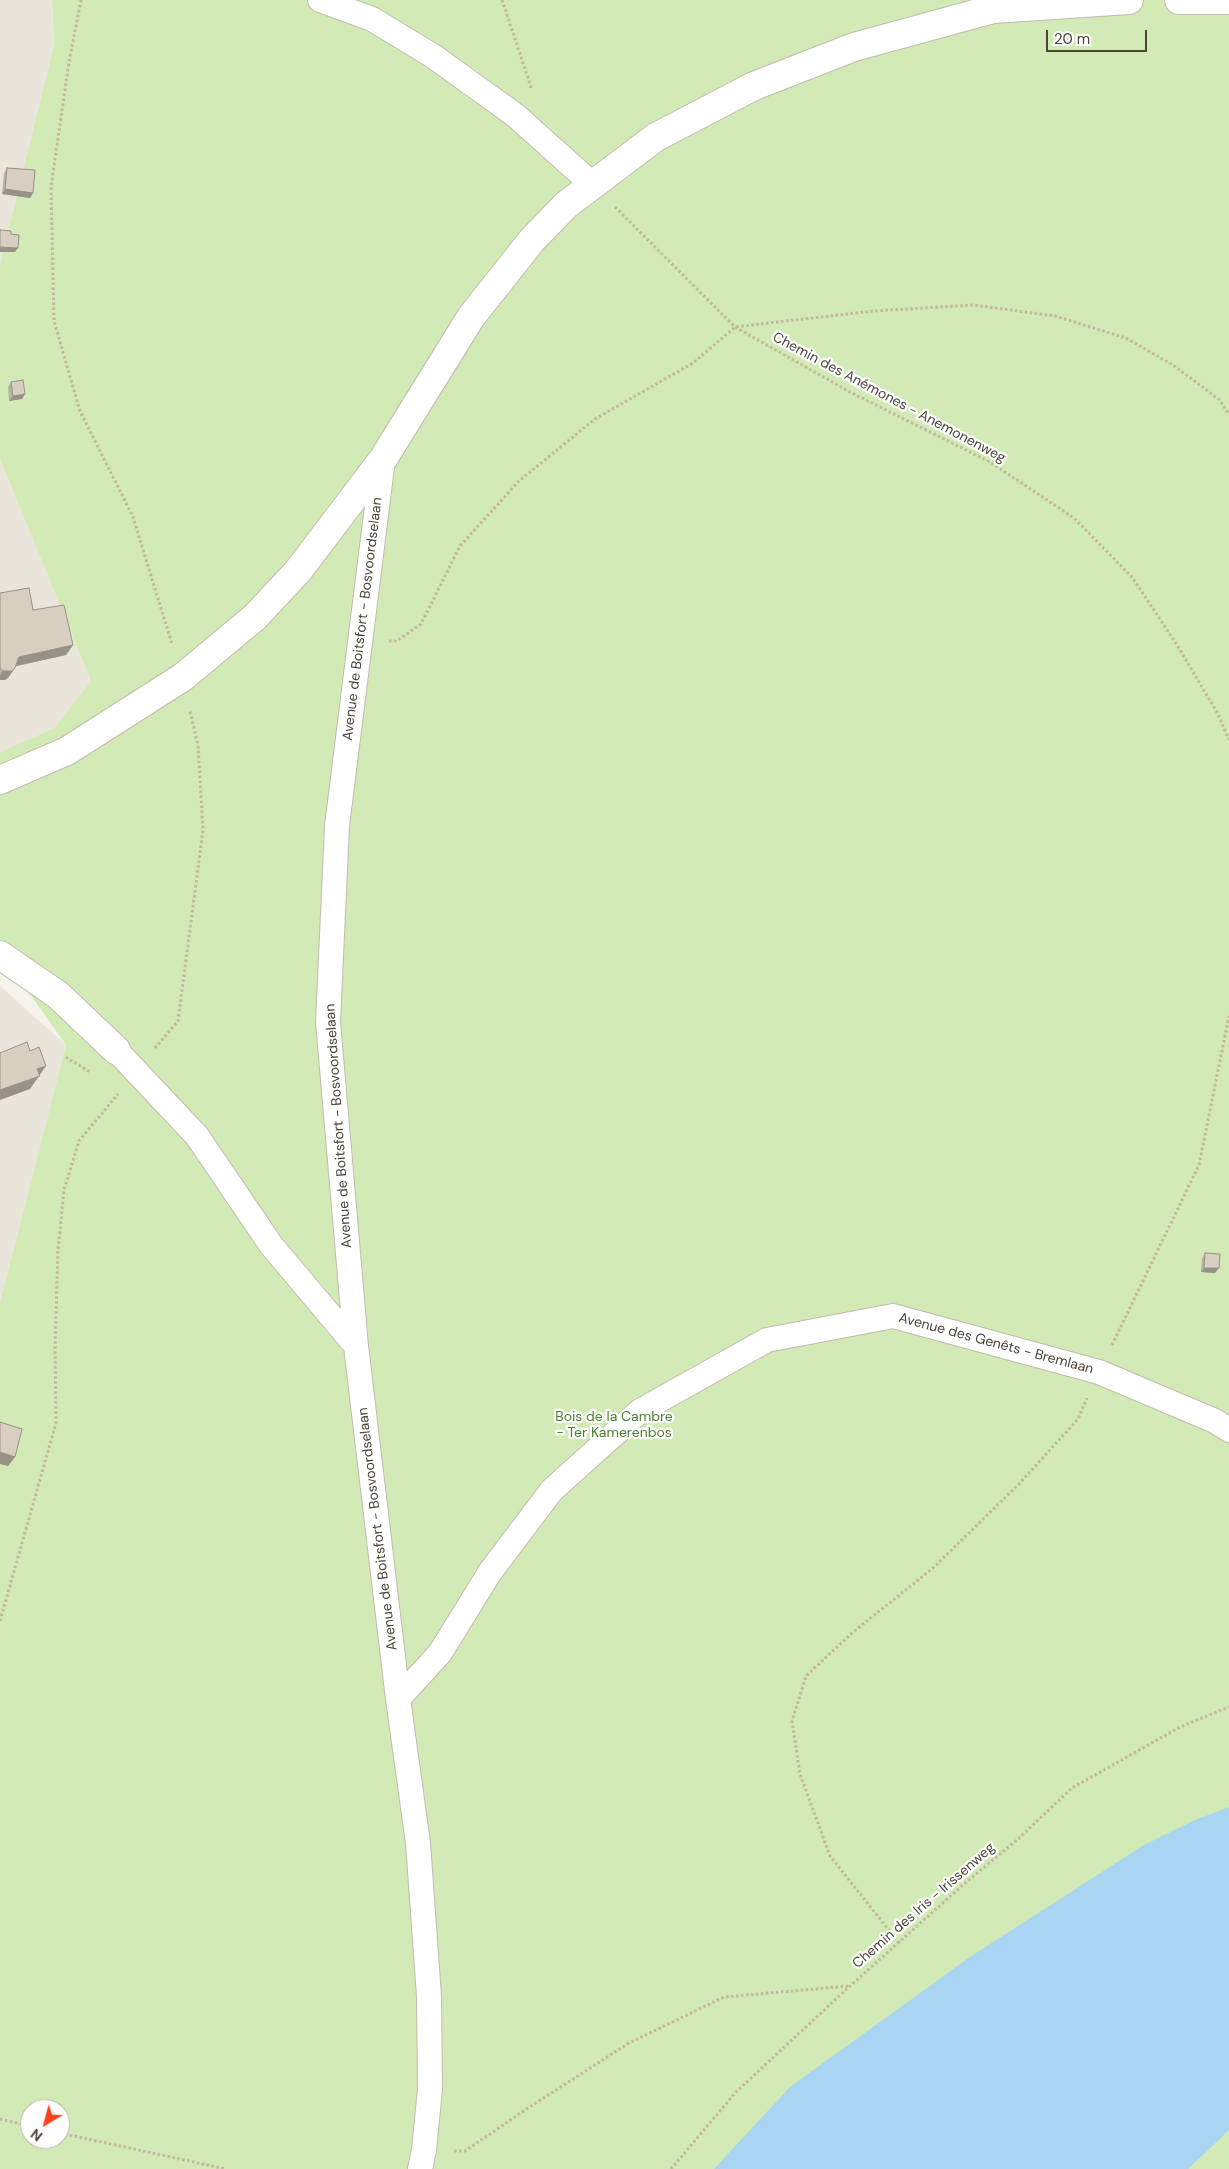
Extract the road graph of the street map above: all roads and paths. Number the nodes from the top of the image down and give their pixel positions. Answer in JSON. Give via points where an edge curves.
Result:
{"nodes":[{"id":1,"x":81,"y":0,"type":"edge"},
{"id":2,"x":320,"y":0,"type":"edge"},
{"id":3,"x":502,"y":0,"type":"edge"},
{"id":4,"x":1129,"y":0,"type":"edge"},
{"id":5,"x":1180,"y":0,"type":"edge"},
{"id":6,"x":1229,"y":0,"type":"edge"},
{"id":7,"x":543,"y":139,"type":"junction"},
{"id":8,"x":592,"y":184,"type":"junction"},
{"id":9,"x":735,"y":327,"type":"junction"},
{"id":10,"x":1229,"y":415,"type":"edge"},
{"id":11,"x":383,"y":458,"type":"junction"},
{"id":12,"x":360,"y":640,"type":"junction"},
{"id":13,"x":183,"y":677,"type":"junction"},
{"id":14,"x":1229,"y":740,"type":"edge"},
{"id":15,"x":0,"y":780,"type":"edge"},
{"id":16,"x":0,"y":955,"type":"edge"},
{"id":17,"x":1229,"y":1016,"type":"edge"},
{"id":18,"x":116,"y":1050,"type":"joint"},
{"id":19,"x":136,"y":1071,"type":"junction"},
{"id":20,"x":356,"y":1346,"type":"junction"},
{"id":21,"x":1099,"y":1372,"type":"junction"},
{"id":22,"x":1229,"y":1430,"type":"edge"},
{"id":23,"x":0,"y":1621,"type":"edge"},
{"id":24,"x":398,"y":1699,"type":"junction"},
{"id":25,"x":1229,"y":1707,"type":"edge"},
{"id":26,"x":899,"y":1943,"type":"junction"},
{"id":27,"x":850,"y":1986,"type":"junction"},
{"id":28,"x":0,"y":2119,"type":"edge"},
{"id":29,"x":20,"y":2124,"type":"edge"},
{"id":30,"x":70,"y":2135,"type":"edge"},
{"id":31,"x":422,"y":2160,"type":"edge"},
{"id":32,"x":226,"y":2169,"type":"edge"},
{"id":33,"x":671,"y":2169,"type":"edge"}],
"edges":[{"from":1,"to":13,"type":"path","via":[[51,187],[54,321],[80,411],[133,518]]},
{"from":2,"to":7,"type":"street","via":[[372,20],[433,56]]},
{"from":3,"to":7,"type":"path","via":[[532,89]]},
{"from":4,"to":8,"type":"street","name":"Avenue de Boitsfort - Bosvoordselaan","via":[[993,9],[854,46],[746,90],[656,137]]},
{"from":5,"to":6,"type":"street"},
{"from":7,"to":8,"type":"street"},
{"from":8,"to":9,"type":"path","name":"Chemin des Anémones - Anemonenweg"},
{"from":8,"to":11,"type":"street","name":"Avenue de Boitsfort - Bosvoordselaan","via":[[532,240],[471,317]]},
{"from":9,"to":10,"type":"path","via":[[873,311],[974,305],[1055,316],[1126,338],[1173,364],[1220,400]]},
{"from":9,"to":12,"type":"path","via":[[693,363],[595,419],[520,481],[460,546],[421,624],[397,641]]},
{"from":9,"to":14,"type":"path","name":"Chemin des Anémones - Anemonenweg","via":[[850,392],[990,462],[1074,518],[1132,577],[1177,645],[1218,714]]},
{"from":11,"to":12,"type":"street","name":"Avenue de Boitsfort - Bosvoordselaan"},
{"from":11,"to":13,"type":"street","via":[[298,571],[255,617]]},
{"from":12,"to":20,"type":"street","name":"Avenue de Boitsfort - Bosvoordselaan","via":[[337,826],[328,1022]]},
{"from":13,"to":15,"type":"street","via":[[67,751]]},
{"from":13,"to":19,"type":"path","via":[[198,745],[203,830],[178,1021]]},
{"from":16,"to":18,"type":"street","via":[[58,995]]},
{"from":17,"to":21,"type":"path","via":[[1200,1166]]},
{"from":18,"to":19,"type":"street"},
{"from":19,"to":20,"type":"street","via":[[197,1136],[271,1245]]},
{"from":19,"to":23,"type":"path","via":[[79,1141],[64,1190],[58,1250],[56,1423]]},
{"from":20,"to":24,"type":"street","name":"Avenue de Boitsfort - Bosvoordselaan"},
{"from":21,"to":22,"type":"street","name":"Avenue des Genêts - Bremlaan","via":[[1215,1421]]},
{"from":21,"to":24,"type":"street","name":"Avenue des Genêts - Bremlaan","via":[[893,1316],[767,1340],[640,1411],[552,1490],[490,1572],[440,1653]]},
{"from":21,"to":26,"type":"path","via":[[1078,1419],[1019,1484],[933,1568],[852,1633],[806,1676],[792,1721],[800,1774],[830,1856]]},
{"from":24,"to":31,"type":"street","name":"Avenue de Boitsfort - Bosvoordselaan","via":[[418,1843],[429,1996],[430,2089]]},
{"from":25,"to":26,"type":"path","name":"Chemin des Iris - Irissenweg","via":[[1180,1727],[1072,1788]]},
{"from":26,"to":27,"type":"path","name":"Chemin des Iris - Irissenweg"},
{"from":27,"to":31,"type":"path","via":[[724,1997],[630,2044],[465,2151]]},
{"from":27,"to":33,"type":"path","name":"Chemin des Iris - Irissenweg","via":[[736,2092]]},
{"from":28,"to":29,"type":"path"},
{"from":30,"to":32,"type":"path"}]}
